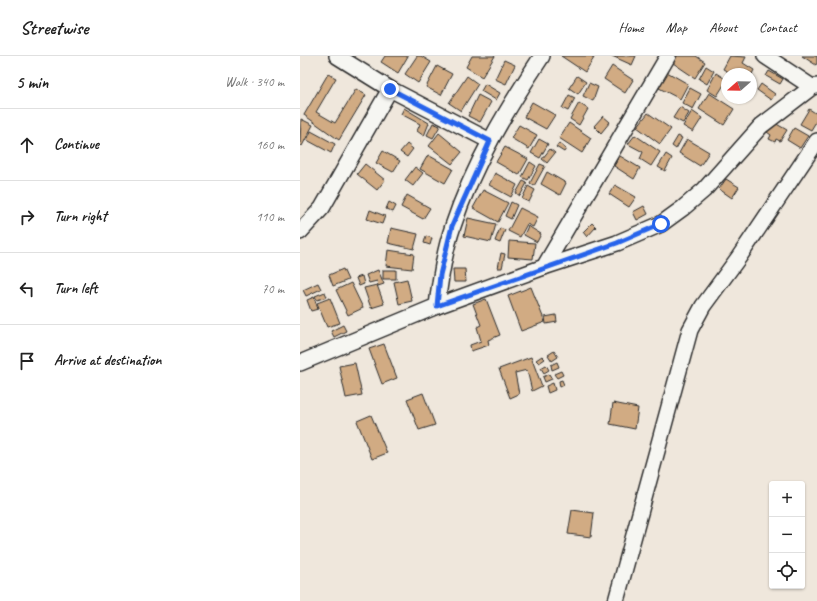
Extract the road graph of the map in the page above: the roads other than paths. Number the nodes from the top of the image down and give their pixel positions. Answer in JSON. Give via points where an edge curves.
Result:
{"nodes":[{"id":1,"x":337,"y":56,"type":"edge"},
{"id":2,"x":668,"y":56,"type":"edge"},
{"id":3,"x":765,"y":56,"type":"edge"},
{"id":4,"x":540,"y":57,"type":"edge"},
{"id":5,"x":814,"y":86,"type":"edge"},
{"id":6,"x":390,"y":89,"type":"junction"},
{"id":7,"x":490,"y":141,"type":"junction"},
{"id":8,"x":817,"y":141,"type":"edge"},
{"id":9,"x":300,"y":232,"type":"edge"},
{"id":10,"x":544,"y":267,"type":"junction"},
{"id":11,"x":437,"y":306,"type":"junction"},
{"id":12,"x":300,"y":363,"type":"edge"},
{"id":13,"x":616,"y":601,"type":"edge"}],
"edges":[{"from":1,"to":6,"type":"street"},
{"from":2,"to":10,"type":"street"},
{"from":3,"to":5,"type":"street"},
{"from":4,"to":7,"type":"street"},
{"from":5,"to":10,"type":"street","via":[[761,126],[704,190],[661,224],[617,243]]},
{"from":6,"to":7,"type":"street"},
{"from":6,"to":9,"type":"street","via":[[322,208]]},
{"from":7,"to":11,"type":"street","via":[[452,226],[440,275]]},
{"from":8,"to":13,"type":"street","via":[[703,306],[690,330]]},
{"from":10,"to":11,"type":"street"},
{"from":11,"to":12,"type":"street"}]}
